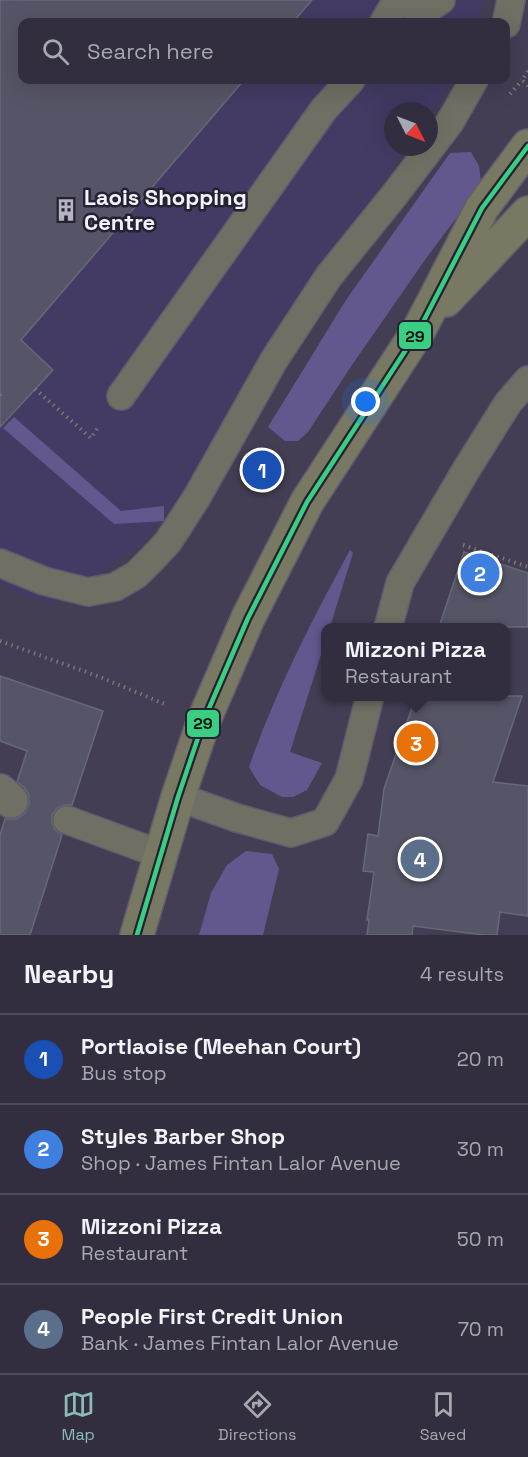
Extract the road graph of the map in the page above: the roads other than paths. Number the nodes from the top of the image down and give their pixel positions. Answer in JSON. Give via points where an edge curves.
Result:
{"nodes":[{"id":1,"x":399,"y":0,"type":"edge"},
{"id":2,"x":441,"y":0,"type":"edge"},
{"id":3,"x":511,"y":0,"type":"edge"},
{"id":4,"x":387,"y":18,"type":"edge"},
{"id":5,"x":507,"y":18,"type":"edge"},
{"id":6,"x":347,"y":84,"type":"edge"},
{"id":7,"x":472,"y":84,"type":"edge"},
{"id":8,"x":528,"y":146,"type":"edge"},
{"id":9,"x":528,"y":213,"type":"edge"},
{"id":10,"x":420,"y":328,"type":"junction"},
{"id":11,"x":528,"y":380,"type":"edge"},
{"id":12,"x":121,"y":396,"type":"road end"},
{"id":13,"x":0,"y":563,"type":"edge"},
{"id":14,"x":389,"y":623,"type":"edge"},
{"id":15,"x":369,"y":701,"type":"edge"},
{"id":16,"x":178,"y":797,"type":"junction"},
{"id":17,"x":67,"y":820,"type":"dead end"},
{"id":18,"x":160,"y":854,"type":"junction"},
{"id":19,"x":136,"y":935,"type":"edge"}],
"edges":[{"from":1,"to":2,"type":"lane","via":[[423,12]]},
{"from":1,"to":4,"type":"lane"},
{"from":3,"to":5,"type":"lane"},
{"from":6,"to":12,"type":"lane","via":[[324,109]]},
{"from":7,"to":13,"type":"lane","via":[[450,122],[329,276],[274,360],[197,497],[153,559],[115,587],[88,592],[44,581]]},
{"from":8,"to":10,"type":"main road","via":[[482,208]]},
{"from":9,"to":10,"type":"main road"},
{"from":10,"to":16,"type":"main road","via":[[307,502],[248,618],[204,720]]},
{"from":11,"to":14,"type":"lane","via":[[502,412],[400,583]]},
{"from":15,"to":16,"type":"lane","via":[[349,779],[325,822],[291,833]]},
{"from":16,"to":18,"type":"main road"},
{"from":17,"to":18,"type":"lane"},
{"from":18,"to":19,"type":"main road"}]}
